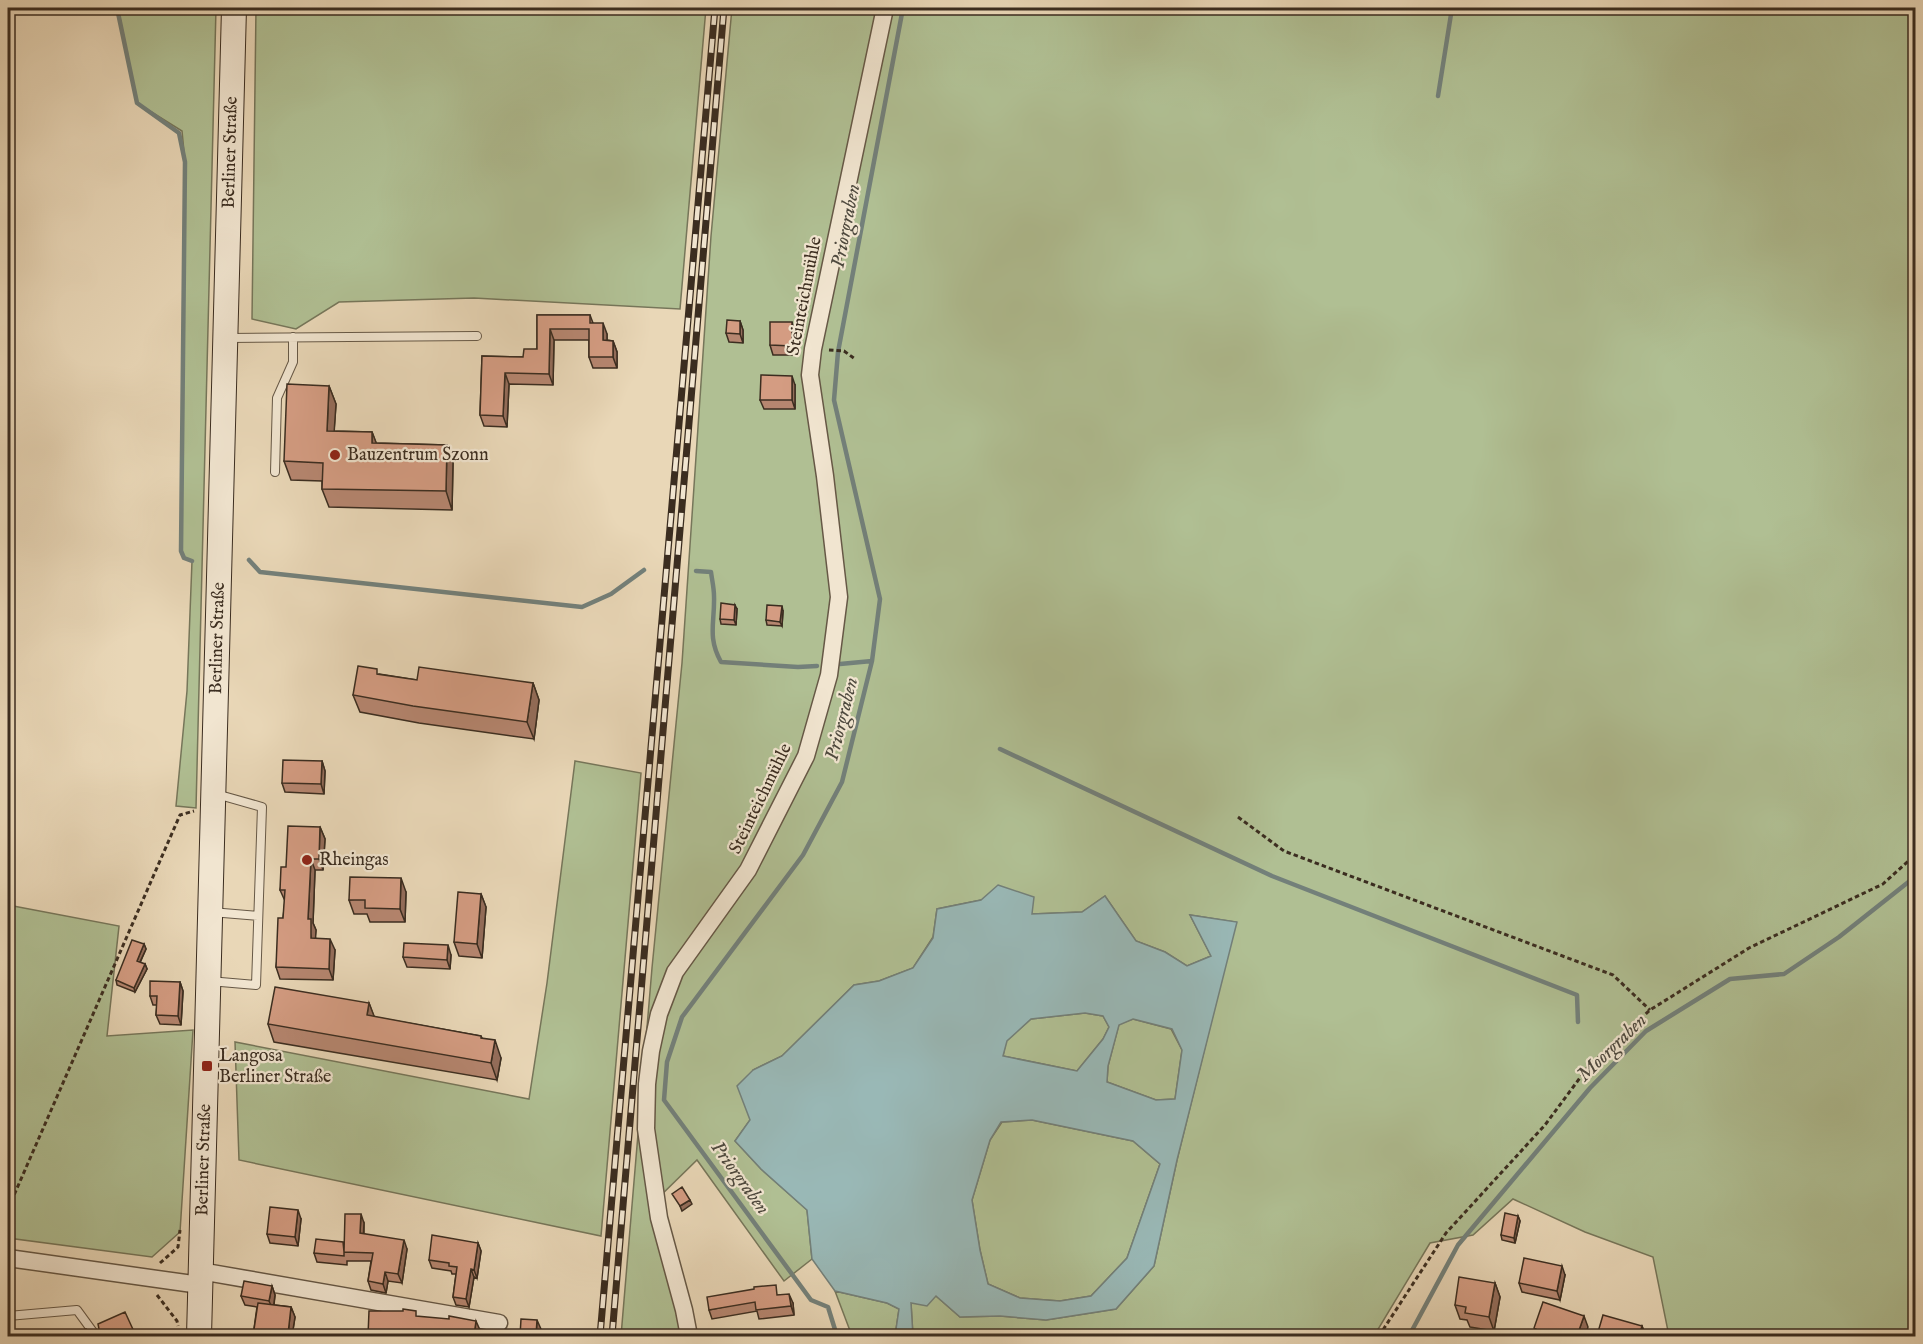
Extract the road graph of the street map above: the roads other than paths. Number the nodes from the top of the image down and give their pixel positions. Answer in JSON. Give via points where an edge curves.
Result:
{"nodes":[{"id":1,"x":234,"y":8,"type":"edge"},
{"id":2,"x":885,"y":8,"type":"edge"},
{"id":3,"x":477,"y":336,"type":"dead end"},
{"id":4,"x":293,"y":337,"type":"junction"},
{"id":5,"x":224,"y":338,"type":"junction"},
{"id":6,"x":275,"y":472,"type":"dead end"},
{"id":7,"x":213,"y":799,"type":"junction"},
{"id":8,"x":210,"y":912,"type":"junction"},
{"id":9,"x":258,"y":916,"type":"junction"},
{"id":10,"x":208,"y":981,"type":"junction"},
{"id":11,"x":8,"y":1258,"type":"edge"},
{"id":12,"x":200,"y":1278,"type":"junction"},
{"id":13,"x":8,"y":1316,"type":"edge"},
{"id":14,"x":499,"y":1323,"type":"dead end"},
{"id":15,"x":96,"y":1336,"type":"edge"},
{"id":16,"x":199,"y":1336,"type":"edge"},
{"id":17,"x":689,"y":1336,"type":"edge"}],
"edges":[{"from":1,"to":5,"type":"main road","name":"Berliner Straße"},
{"from":2,"to":17,"type":"street","name":"Steinteichmühle","via":[[810,375],[839,597],[829,675],[806,756],[748,870],[675,972],[659,1014],[651,1051],[646,1129],[659,1218]]},
{"from":3,"to":4,"type":"lane"},
{"from":4,"to":5,"type":"lane"},
{"from":4,"to":6,"type":"lane","via":[[293,362],[277,398]]},
{"from":5,"to":7,"type":"main road","name":"Berliner Straße"},
{"from":7,"to":8,"type":"main road","name":"Berliner Straße"},
{"from":7,"to":9,"type":"lane","via":[[262,807]]},
{"from":8,"to":9,"type":"lane"},
{"from":8,"to":10,"type":"main road","name":"Berliner Straße"},
{"from":9,"to":10,"type":"lane","via":[[256,985]]},
{"from":10,"to":12,"type":"main road","name":"Berliner Straße"},
{"from":11,"to":12,"type":"street"},
{"from":12,"to":14,"type":"street"},
{"from":12,"to":16,"type":"main road","name":"Berliner Straße"},
{"from":13,"to":15,"type":"lane","via":[[77,1310]]}]}
